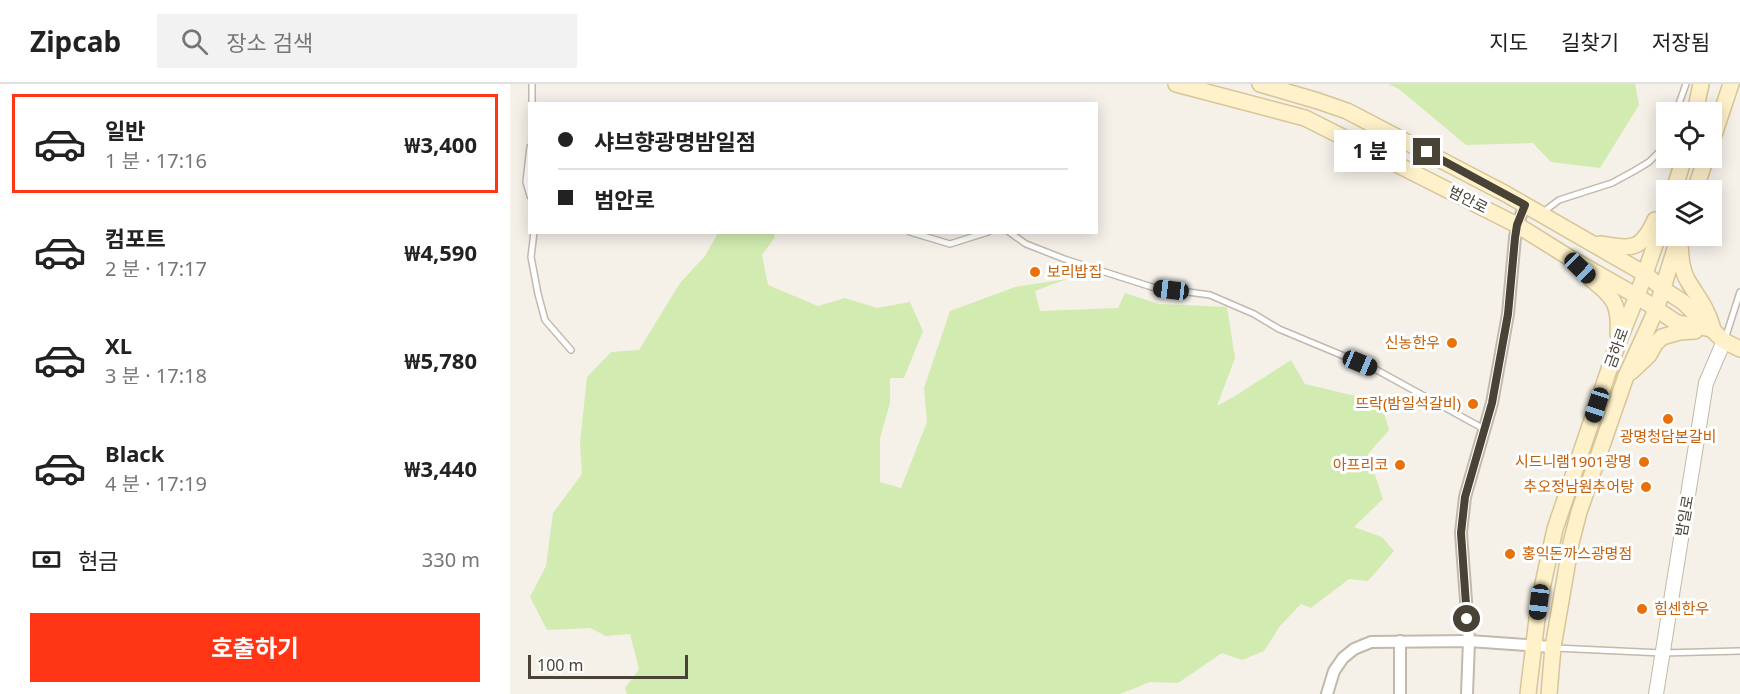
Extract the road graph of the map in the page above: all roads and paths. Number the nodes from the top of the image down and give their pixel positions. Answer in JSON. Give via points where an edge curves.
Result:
{"nodes":[{"id":1,"x":532,"y":84,"type":"edge"},
{"id":2,"x":1176,"y":84,"type":"edge"},
{"id":3,"x":1260,"y":84,"type":"edge"},
{"id":4,"x":1686,"y":84,"type":"edge"},
{"id":5,"x":1701,"y":84,"type":"edge"},
{"id":6,"x":1731,"y":84,"type":"edge"},
{"id":7,"x":532,"y":102,"type":"edge"},
{"id":8,"x":1680,"y":102,"type":"edge"},
{"id":9,"x":1697,"y":102,"type":"edge"},
{"id":10,"x":1722,"y":111,"type":"edge"},
{"id":11,"x":1656,"y":156,"type":"edge"},
{"id":12,"x":528,"y":164,"type":"edge"},
{"id":13,"x":528,"y":189,"type":"edge"},
{"id":14,"x":1525,"y":205,"type":"junction"},
{"id":15,"x":1541,"y":214,"type":"junction"},
{"id":16,"x":1656,"y":219,"type":"edge"},
{"id":17,"x":1517,"y":225,"type":"junction"},
{"id":18,"x":534,"y":234,"type":"edge"},
{"id":19,"x":917,"y":234,"type":"edge"},
{"id":20,"x":982,"y":234,"type":"edge"},
{"id":21,"x":1012,"y":234,"type":"edge"},
{"id":22,"x":1590,"y":242,"type":"junction"},
{"id":23,"x":1656,"y":242,"type":"edge"},
{"id":24,"x":1676,"y":246,"type":"edge"},
{"id":25,"x":1681,"y":246,"type":"edge"},
{"id":26,"x":1570,"y":258,"type":"junction"},
{"id":27,"x":1645,"y":274,"type":"junction"},
{"id":28,"x":1663,"y":289,"type":"junction"},
{"id":29,"x":1740,"y":292,"type":"edge"},
{"id":30,"x":1637,"y":296,"type":"junction"},
{"id":31,"x":1656,"y":310,"type":"junction"},
{"id":32,"x":1713,"y":329,"type":"junction"},
{"id":33,"x":1724,"y":341,"type":"junction"},
{"id":34,"x":1618,"y":343,"type":"junction"},
{"id":35,"x":1740,"y":349,"type":"edge"},
{"id":36,"x":571,"y":350,"type":"dead end"},
{"id":37,"x":1626,"y":376,"type":"junction"},
{"id":38,"x":1484,"y":429,"type":"junction"},
{"id":39,"x":1400,"y":641,"type":"junction"},
{"id":40,"x":1468,"y":641,"type":"junction"},
{"id":41,"x":1533,"y":646,"type":"junction"},
{"id":42,"x":1553,"y":647,"type":"junction"},
{"id":43,"x":1740,"y":651,"type":"edge"},
{"id":44,"x":1662,"y":653,"type":"junction"},
{"id":45,"x":1327,"y":694,"type":"edge"},
{"id":46,"x":1400,"y":694,"type":"edge"},
{"id":47,"x":1467,"y":694,"type":"edge"},
{"id":48,"x":1528,"y":694,"type":"edge"},
{"id":49,"x":1550,"y":694,"type":"edge"},
{"id":50,"x":1656,"y":694,"type":"edge"}],
"edges":[{"from":1,"to":7,"type":"lane"},
{"from":2,"to":17,"type":"main road","name":"범안로","via":[[1305,118]]},
{"from":3,"to":14,"type":"main road","name":"범안로","via":[[1347,111]]},
{"from":4,"to":8,"type":"lane"},
{"from":5,"to":9,"type":"main road"},
{"from":6,"to":10,"type":"main road"},
{"from":11,"to":15,"type":"lane","via":[[1612,183],[1559,200]]},
{"from":12,"to":13,"type":"lane"},
{"from":14,"to":15,"type":"main road","name":"범안로"},
{"from":14,"to":17,"type":"street"},
{"from":15,"to":22,"type":"main road","name":"범안로"},
{"from":16,"to":22,"type":"main road","via":[[1641,243],[1623,248]]},
{"from":17,"to":26,"type":"main road","name":"범안로"},
{"from":17,"to":38,"type":"street","via":[[1508,314]]},
{"from":18,"to":36,"type":"lane","via":[[531,257],[545,320]]},
{"from":19,"to":20,"type":"lane","via":[[950,244]]},
{"from":21,"to":38,"type":"lane","via":[[1026,244],[1067,260],[1152,288],[1209,295],[1375,369]]},
{"from":22,"to":27,"type":"main road","name":"범안로"},
{"from":23,"to":27,"type":"main road","name":"금하로"},
{"from":24,"to":28,"type":"main road","name":"금하로"},
{"from":25,"to":32,"type":"main road","via":[[1687,280],[1702,300]]},
{"from":26,"to":30,"type":"main road","name":"범안로"},
{"from":26,"to":34,"type":"main road","via":[[1603,288],[1618,309]]},
{"from":27,"to":28,"type":"main road","name":"범안로"},
{"from":27,"to":30,"type":"main road","name":"금하로"},
{"from":28,"to":31,"type":"main road","name":"금하로"},
{"from":28,"to":32,"type":"main road","name":"범안로"},
{"from":29,"to":33,"type":"lane"},
{"from":30,"to":31,"type":"main road","name":"범안로"},
{"from":30,"to":34,"type":"main road","name":"금하로"},
{"from":31,"to":32,"type":"main road","name":"범안로","via":[[1677,323]]},
{"from":31,"to":37,"type":"main road","name":"금하로"},
{"from":32,"to":33,"type":"main road","name":"범안로"},
{"from":32,"to":37,"type":"main road","via":[[1662,337]]},
{"from":33,"to":35,"type":"main road","name":"범안로"},
{"from":33,"to":44,"type":"street","name":"밤일로","via":[[1706,383]]},
{"from":34,"to":41,"type":"main road","name":"금하로","via":[[1555,529]]},
{"from":37,"to":42,"type":"main road","name":"금하로","via":[[1579,512]]},
{"from":38,"to":40,"type":"street","via":[[1465,497],[1461,533]]},
{"from":39,"to":40,"type":"street"},
{"from":39,"to":45,"type":"street","via":[[1371,642],[1354,649],[1334,671]]},
{"from":39,"to":46,"type":"street"},
{"from":40,"to":41,"type":"street"},
{"from":40,"to":47,"type":"street"},
{"from":41,"to":42,"type":"street"},
{"from":41,"to":48,"type":"main road","name":"금하로"},
{"from":42,"to":44,"type":"lane"},
{"from":42,"to":49,"type":"main road","name":"금하로"},
{"from":43,"to":44,"type":"lane"},
{"from":44,"to":50,"type":"street","name":"밤일로"}]}
